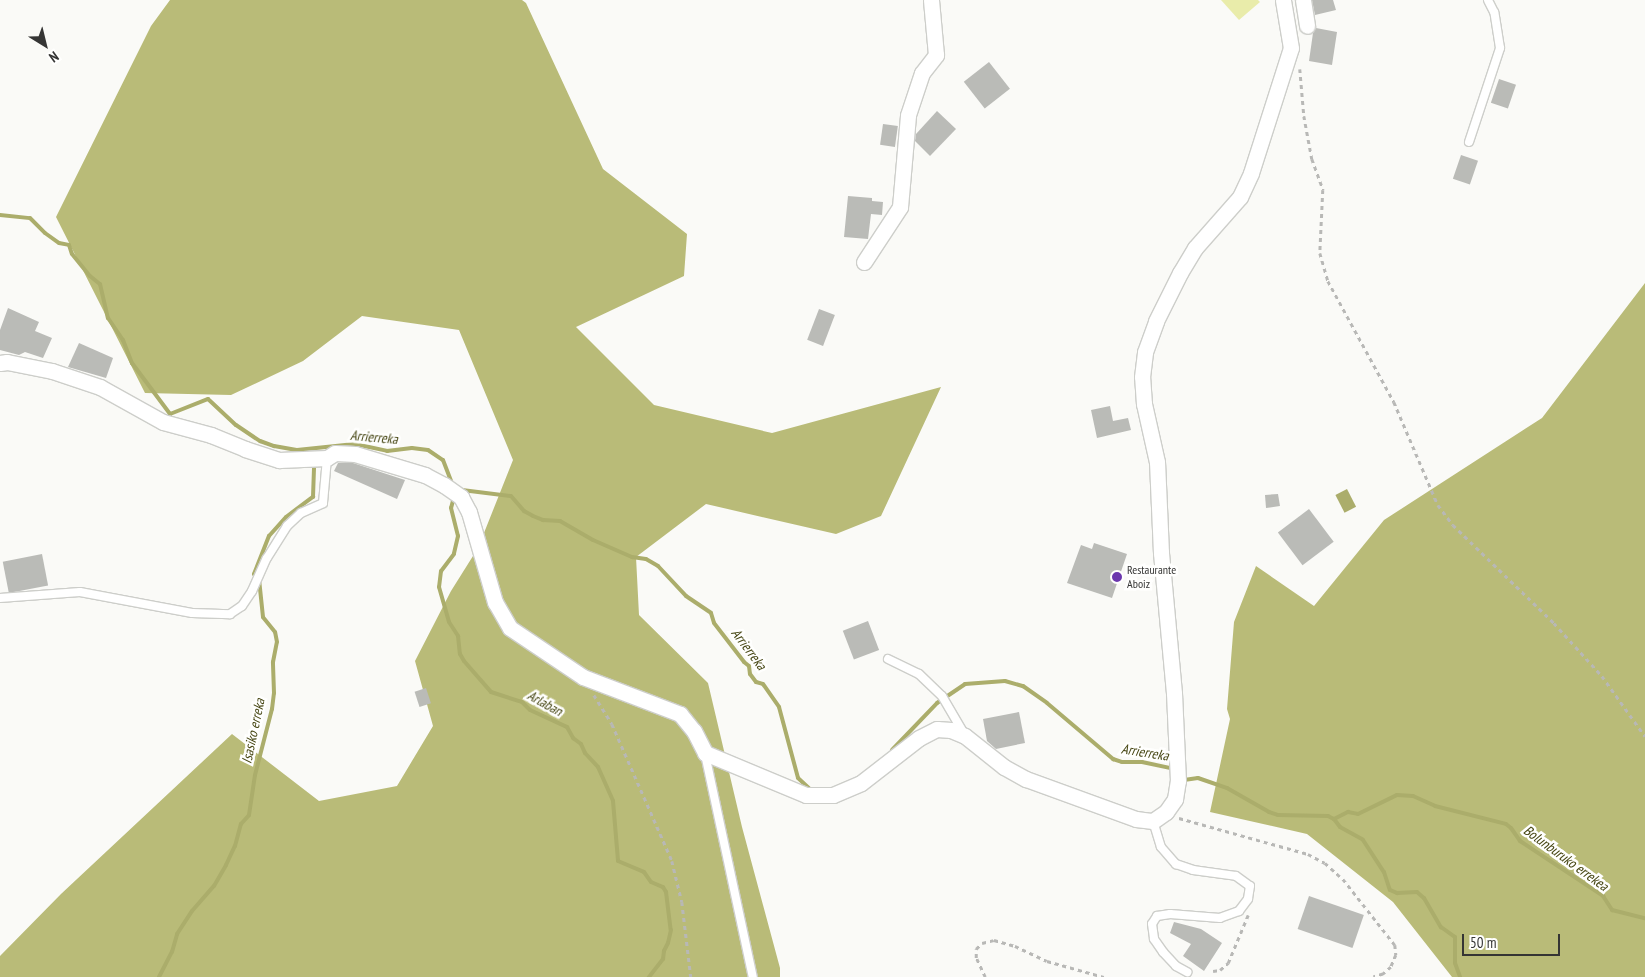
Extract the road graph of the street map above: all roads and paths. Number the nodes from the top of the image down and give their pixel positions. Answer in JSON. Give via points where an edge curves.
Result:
{"nodes":[{"id":1,"x":931,"y":0,"type":"edge"},
{"id":2,"x":1283,"y":0,"type":"edge"},
{"id":3,"x":1303,"y":0,"type":"edge"},
{"id":4,"x":1488,"y":0,"type":"edge"},
{"id":5,"x":1307,"y":26,"type":"dead end"},
{"id":6,"x":1291,"y":48,"type":"junction"},
{"id":7,"x":1469,"y":142,"type":"dead end"},
{"id":8,"x":864,"y":262,"type":"dead end"},
{"id":9,"x":0,"y":363,"type":"edge"},
{"id":10,"x":327,"y":458,"type":"junction"},
{"id":11,"x":0,"y":598,"type":"edge"},
{"id":12,"x":888,"y":659,"type":"dead end"},
{"id":13,"x":583,"y":677,"type":"junction"},
{"id":14,"x":965,"y":736,"type":"junction"},
{"id":15,"x":1645,"y":736,"type":"edge"},
{"id":16,"x":705,"y":753,"type":"junction"},
{"id":17,"x":1166,"y":812,"type":"junction"},
{"id":18,"x":1153,"y":821,"type":"junction"},
{"id":19,"x":1248,"y":898,"type":"junction"},
{"id":20,"x":1213,"y":971,"type":"dead end"},
{"id":21,"x":1187,"y":972,"type":"dead end"},
{"id":22,"x":691,"y":977,"type":"edge"},
{"id":23,"x":753,"y":977,"type":"edge"},
{"id":24,"x":985,"y":977,"type":"edge"},
{"id":25,"x":1104,"y":977,"type":"edge"},
{"id":26,"x":1373,"y":977,"type":"edge"}],
"edges":[{"from":1,"to":8,"type":"street","via":[[936,55],[922,73],[908,115],[900,208]]},
{"from":2,"to":6,"type":"street"},
{"from":3,"to":5,"type":"street"},
{"from":4,"to":7,"type":"lane","via":[[1494,12],[1500,48]]},
{"from":6,"to":15,"type":"path","via":[[1298,55],[1312,159],[1324,190],[1320,253],[1328,281],[1394,402],[1438,506],[1602,676]]},
{"from":6,"to":17,"type":"street","via":[[1278,95],[1244,189],[1195,248],[1156,321],[1145,352],[1143,395],[1158,462],[1161,552],[1172,664],[1177,774],[1175,799]]},
{"from":9,"to":10,"type":"street","via":[[52,371],[100,387],[163,422],[211,435],[279,460]]},
{"from":10,"to":11,"type":"lane","via":[[323,503],[301,513],[287,526],[267,558],[252,592],[242,606],[230,614],[192,613],[80,592]]},
{"from":10,"to":13,"type":"street","via":[[335,453],[374,458],[425,475],[461,498],[469,512],[495,602],[510,628]]},
{"from":12,"to":14,"type":"lane","via":[[918,674],[942,696]]},
{"from":13,"to":16,"type":"street","via":[[680,714],[694,731]]},
{"from":13,"to":22,"type":"path","via":[[612,724],[672,861],[682,902]]},
{"from":14,"to":16,"type":"street","via":[[937,729],[919,738],[861,783],[834,795],[806,795]]},
{"from":14,"to":18,"type":"street","via":[[1004,767],[1026,779],[1136,819]]},
{"from":16,"to":23,"type":"lane"},
{"from":17,"to":18,"type":"street"},
{"from":17,"to":26,"type":"path","via":[[1308,854],[1325,863],[1344,879],[1395,945],[1396,955],[1391,967]]},
{"from":18,"to":19,"type":"lane","via":[[1161,847],[1176,864],[1193,870],[1236,876],[1250,886]]},
{"from":19,"to":20,"type":"path","via":[[1248,918],[1232,956],[1220,970]]},
{"from":19,"to":21,"type":"lane","via":[[1239,911],[1220,918],[1158,916],[1152,924],[1154,939],[1176,966]]},
{"from":24,"to":25,"type":"path","via":[[976,958],[976,948],[994,940]]}]}
